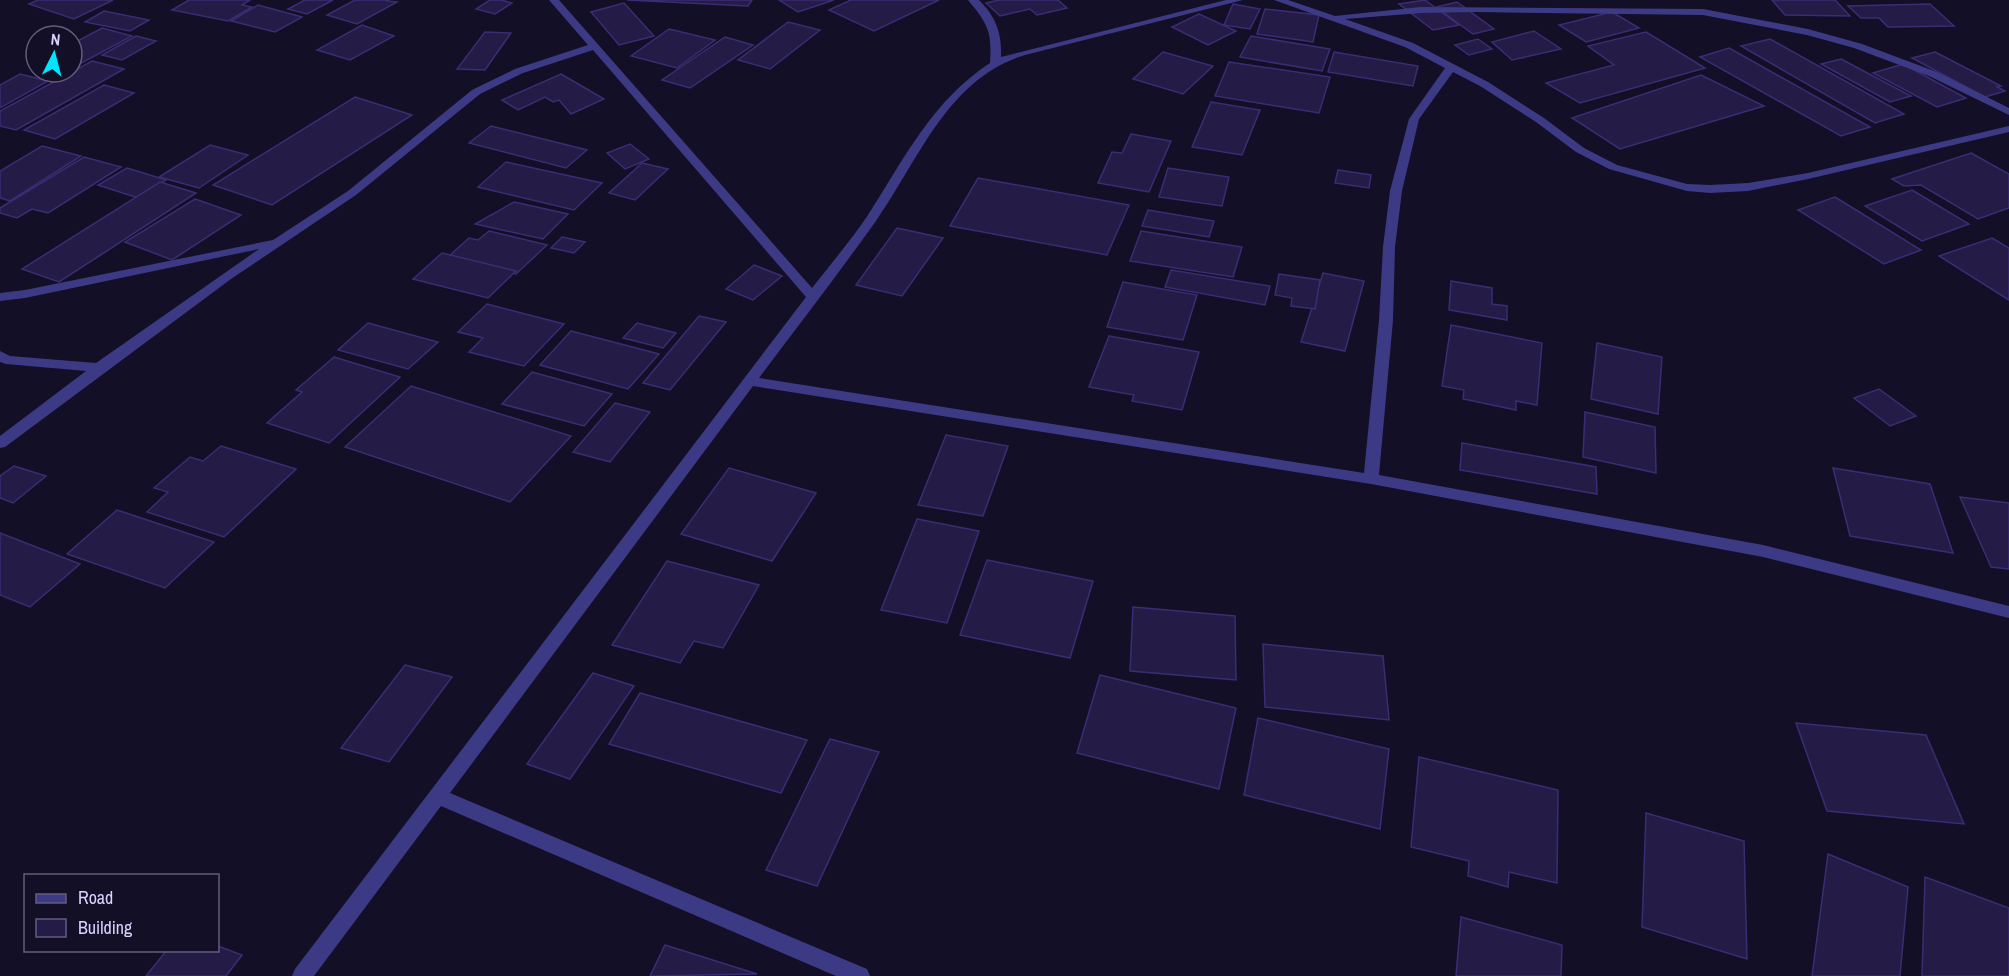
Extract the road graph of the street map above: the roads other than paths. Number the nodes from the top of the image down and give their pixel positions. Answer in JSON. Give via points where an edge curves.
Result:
{"nodes":[{"id":1,"x":554,"y":0,"type":"edge"},
{"id":2,"x":973,"y":0,"type":"edge"},
{"id":3,"x":1238,"y":0,"type":"edge"},
{"id":4,"x":1279,"y":0,"type":"edge"},
{"id":5,"x":1334,"y":18,"type":"junction"},
{"id":6,"x":594,"y":47,"type":"junction"},
{"id":7,"x":995,"y":63,"type":"junction"},
{"id":8,"x":1451,"y":67,"type":"junction"},
{"id":9,"x":2009,"y":112,"type":"edge"},
{"id":10,"x":2009,"y":129,"type":"edge"},
{"id":11,"x":279,"y":241,"type":"junction"},
{"id":12,"x":0,"y":297,"type":"edge"},
{"id":13,"x":813,"y":297,"type":"junction"},
{"id":14,"x":0,"y":356,"type":"edge"},
{"id":15,"x":99,"y":368,"type":"junction"},
{"id":16,"x":749,"y":381,"type":"junction"},
{"id":17,"x":0,"y":443,"type":"edge"},
{"id":18,"x":1371,"y":480,"type":"junction"},
{"id":19,"x":2009,"y":612,"type":"edge"},
{"id":20,"x":436,"y":796,"type":"junction"},
{"id":21,"x":302,"y":976,"type":"edge"},
{"id":22,"x":860,"y":976,"type":"edge"}],
"edges":[{"from":1,"to":6,"type":"street"},
{"from":2,"to":7,"type":"street","via":[[992,19],[997,35]]},
{"from":3,"to":7,"type":"street","via":[[1054,44]]},
{"from":4,"to":5,"type":"street"},
{"from":5,"to":8,"type":"street","via":[[1409,45]]},
{"from":5,"to":9,"type":"street","via":[[1421,10],[1703,12],[1858,46],[1933,74]]},
{"from":6,"to":11,"type":"street","via":[[519,71],[476,92],[352,193]]},
{"from":6,"to":13,"type":"street"},
{"from":7,"to":13,"type":"street","via":[[967,84],[933,120],[872,218]]},
{"from":8,"to":10,"type":"street","via":[[1613,167],[1687,187],[1748,186],[1798,178]]},
{"from":8,"to":18,"type":"street","via":[[1414,119],[1396,191]]},
{"from":11,"to":12,"type":"street"},
{"from":11,"to":15,"type":"street"},
{"from":13,"to":16,"type":"street"},
{"from":14,"to":15,"type":"street","via":[[6,360]]},
{"from":15,"to":17,"type":"street"},
{"from":16,"to":18,"type":"street"},
{"from":16,"to":20,"type":"street"},
{"from":18,"to":19,"type":"street","via":[[1763,551]]},
{"from":20,"to":21,"type":"street"},
{"from":20,"to":22,"type":"street"}]}
